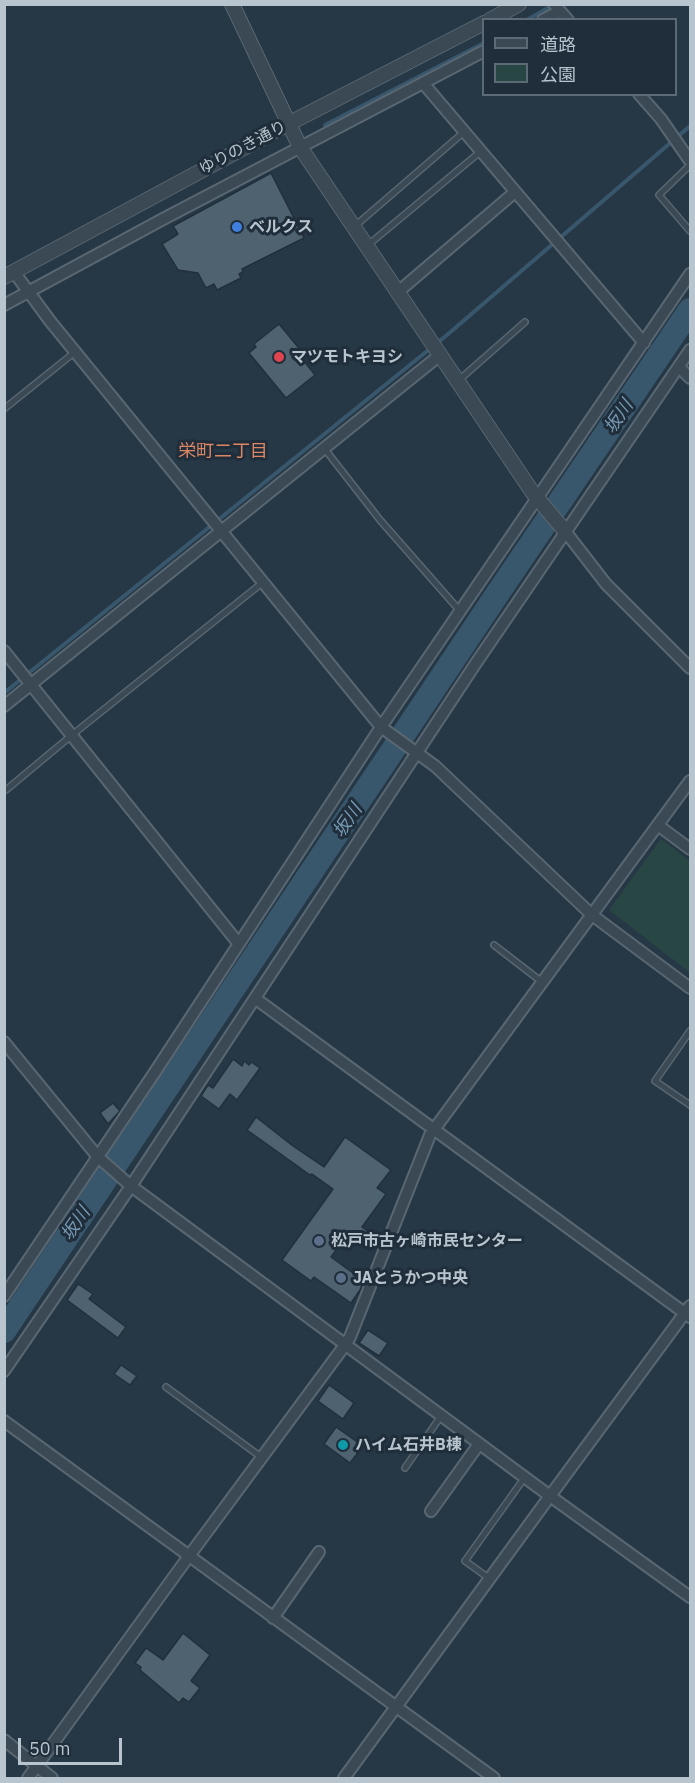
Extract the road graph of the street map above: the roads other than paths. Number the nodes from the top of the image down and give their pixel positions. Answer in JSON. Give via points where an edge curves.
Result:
{"nodes":[{"id":1,"x":232,"y":4,"type":"edge"},
{"id":2,"x":519,"y":4,"type":"edge"},
{"id":3,"x":560,"y":7,"type":"edge"},
{"id":4,"x":502,"y":8,"type":"edge"},
{"id":5,"x":546,"y":18,"type":"edge"},
{"id":6,"x":482,"y":24,"type":"edge"},
{"id":7,"x":482,"y":52,"type":"edge"},
{"id":8,"x":423,"y":83,"type":"junction"},
{"id":9,"x":641,"y":96,"type":"edge"},
{"id":10,"x":288,"y":124,"type":"junction"},
{"id":11,"x":464,"y":132,"type":"junction"},
{"id":12,"x":300,"y":147,"type":"junction"},
{"id":13,"x":480,"y":152,"type":"junction"},
{"id":14,"x":690,"y":163,"type":"edge"},
{"id":15,"x":515,"y":192,"type":"junction"},
{"id":16,"x":354,"y":227,"type":"junction"},
{"id":17,"x":690,"y":231,"type":"edge"},
{"id":18,"x":367,"y":246,"type":"junction"},
{"id":19,"x":9,"y":274,"type":"edge"},
{"id":20,"x":690,"y":274,"type":"edge"},
{"id":21,"x":28,"y":292,"type":"junction"},
{"id":22,"x":398,"y":292,"type":"junction"},
{"id":23,"x":4,"y":305,"type":"edge"},
{"id":24,"x":525,"y":322,"type":"dead end"},
{"id":25,"x":644,"y":343,"type":"junction"},
{"id":26,"x":436,"y":349,"type":"junction"},
{"id":27,"x":690,"y":350,"type":"edge"},
{"id":28,"x":75,"y":352,"type":"junction"},
{"id":29,"x":679,"y":367,"type":"junction"},
{"id":30,"x":690,"y":378,"type":"edge"},
{"id":31,"x":458,"y":381,"type":"junction"},
{"id":32,"x":4,"y":409,"type":"edge"},
{"id":33,"x":324,"y":448,"type":"junction"},
{"id":34,"x":540,"y":500,"type":"junction"},
{"id":35,"x":217,"y":527,"type":"junction"},
{"id":36,"x":564,"y":529,"type":"junction"},
{"id":37,"x":262,"y":583,"type":"junction"},
{"id":38,"x":461,"y":612,"type":"junction"},
{"id":39,"x":4,"y":651,"type":"edge"},
{"id":40,"x":690,"y":668,"type":"edge"},
{"id":41,"x":27,"y":679,"type":"junction"},
{"id":42,"x":4,"y":705,"type":"edge"},
{"id":43,"x":381,"y":727,"type":"junction"},
{"id":44,"x":72,"y":735,"type":"junction"},
{"id":45,"x":417,"y":753,"type":"junction"},
{"id":46,"x":690,"y":781,"type":"edge"},
{"id":47,"x":6,"y":790,"type":"dead end"},
{"id":48,"x":659,"y":826,"type":"junction"},
{"id":49,"x":690,"y":849,"type":"edge"},
{"id":50,"x":592,"y":915,"type":"junction"},
{"id":51,"x":239,"y":944,"type":"junction"},
{"id":52,"x":494,"y":945,"type":"dead end"},
{"id":53,"x":542,"y":982,"type":"junction"},
{"id":54,"x":690,"y":988,"type":"edge"},
{"id":55,"x":256,"y":999,"type":"junction"},
{"id":56,"x":690,"y":1031,"type":"edge"},
{"id":57,"x":4,"y":1042,"type":"edge"},
{"id":58,"x":690,"y":1105,"type":"edge"},
{"id":59,"x":434,"y":1129,"type":"junction"},
{"id":60,"x":100,"y":1159,"type":"junction"},
{"id":61,"x":129,"y":1184,"type":"junction"},
{"id":62,"x":4,"y":1296,"type":"edge"},
{"id":63,"x":689,"y":1312,"type":"edge"},
{"id":64,"x":345,"y":1345,"type":"junction"},
{"id":65,"x":4,"y":1371,"type":"edge"},
{"id":66,"x":166,"y":1387,"type":"dead end"},
{"id":67,"x":441,"y":1416,"type":"junction"},
{"id":68,"x":4,"y":1421,"type":"edge"},
{"id":69,"x":479,"y":1444,"type":"junction"},
{"id":70,"x":261,"y":1457,"type":"junction"},
{"id":71,"x":405,"y":1468,"type":"dead end"},
{"id":72,"x":525,"y":1477,"type":"junction"},
{"id":73,"x":550,"y":1496,"type":"junction"},
{"id":74,"x":431,"y":1511,"type":"dead end"},
{"id":75,"x":319,"y":1552,"type":"dead end"},
{"id":76,"x":189,"y":1556,"type":"junction"},
{"id":77,"x":490,"y":1579,"type":"junction"},
{"id":78,"x":690,"y":1598,"type":"edge"},
{"id":79,"x":273,"y":1618,"type":"junction"},
{"id":80,"x":396,"y":1707,"type":"junction"},
{"id":81,"x":4,"y":1740,"type":"edge"},
{"id":82,"x":37,"y":1767,"type":"junction"},
{"id":83,"x":28,"y":1779,"type":"edge"},
{"id":84,"x":52,"y":1779,"type":"edge"},
{"id":85,"x":344,"y":1779,"type":"edge"},
{"id":86,"x":494,"y":1779,"type":"edge"}],
"edges":[{"from":1,"to":10,"type":"street"},
{"from":2,"to":4,"type":"street"},
{"from":3,"to":5,"type":"street"},
{"from":6,"to":10,"type":"street","name":"ゆりのき通り"},
{"from":7,"to":8,"type":"street"},
{"from":8,"to":11,"type":"street"},
{"from":8,"to":12,"type":"street"},
{"from":9,"to":14,"type":"street"},
{"from":10,"to":12,"type":"street"},
{"from":10,"to":19,"type":"street","name":"ゆりのき通り"},
{"from":11,"to":13,"type":"street"},
{"from":11,"to":16,"type":"lane"},
{"from":12,"to":16,"type":"street"},
{"from":12,"to":21,"type":"street"},
{"from":13,"to":15,"type":"street"},
{"from":13,"to":18,"type":"lane"},
{"from":14,"to":17,"type":"lane","via":[[659,195]]},
{"from":15,"to":22,"type":"street"},
{"from":15,"to":25,"type":"street"},
{"from":16,"to":18,"type":"street"},
{"from":18,"to":22,"type":"street"},
{"from":19,"to":21,"type":"street"},
{"from":20,"to":25,"type":"street"},
{"from":21,"to":23,"type":"street"},
{"from":21,"to":28,"type":"street"},
{"from":22,"to":26,"type":"street"},
{"from":24,"to":31,"type":"lane"},
{"from":25,"to":34,"type":"street"},
{"from":26,"to":31,"type":"street"},
{"from":26,"to":33,"type":"street"},
{"from":27,"to":29,"type":"street"},
{"from":28,"to":32,"type":"lane"},
{"from":28,"to":35,"type":"street"},
{"from":29,"to":30,"type":"street"},
{"from":29,"to":36,"type":"street"},
{"from":31,"to":34,"type":"street"},
{"from":33,"to":35,"type":"street"},
{"from":33,"to":38,"type":"lane","via":[[399,543]]},
{"from":34,"to":36,"type":"street"},
{"from":34,"to":38,"type":"street"},
{"from":35,"to":37,"type":"street"},
{"from":35,"to":41,"type":"street"},
{"from":36,"to":40,"type":"street","via":[[606,584]]},
{"from":36,"to":45,"type":"street"},
{"from":37,"to":43,"type":"street"},
{"from":37,"to":44,"type":"lane"},
{"from":38,"to":43,"type":"street"},
{"from":39,"to":41,"type":"street"},
{"from":41,"to":42,"type":"street"},
{"from":41,"to":44,"type":"street"},
{"from":43,"to":45,"type":"street"},
{"from":43,"to":51,"type":"street"},
{"from":44,"to":47,"type":"lane"},
{"from":44,"to":51,"type":"street"},
{"from":45,"to":50,"type":"street"},
{"from":45,"to":55,"type":"street"},
{"from":46,"to":48,"type":"street"},
{"from":48,"to":49,"type":"street"},
{"from":48,"to":50,"type":"street"},
{"from":50,"to":53,"type":"street"},
{"from":50,"to":54,"type":"street"},
{"from":51,"to":60,"type":"street"},
{"from":52,"to":53,"type":"lane"},
{"from":53,"to":59,"type":"street"},
{"from":55,"to":59,"type":"street"},
{"from":55,"to":61,"type":"street"},
{"from":56,"to":58,"type":"lane","via":[[655,1081]]},
{"from":57,"to":60,"type":"street"},
{"from":59,"to":63,"type":"street"},
{"from":59,"to":64,"type":"street"},
{"from":60,"to":61,"type":"street"},
{"from":60,"to":62,"type":"street"},
{"from":61,"to":64,"type":"street"},
{"from":61,"to":65,"type":"street"},
{"from":63,"to":73,"type":"street"},
{"from":64,"to":67,"type":"street"},
{"from":64,"to":70,"type":"street"},
{"from":66,"to":70,"type":"lane"},
{"from":67,"to":69,"type":"street"},
{"from":67,"to":71,"type":"lane"},
{"from":68,"to":76,"type":"street"},
{"from":69,"to":72,"type":"street"},
{"from":69,"to":74,"type":"street"},
{"from":70,"to":76,"type":"street"},
{"from":72,"to":73,"type":"street"},
{"from":72,"to":77,"type":"lane","via":[[465,1561]]},
{"from":73,"to":77,"type":"street"},
{"from":73,"to":78,"type":"street"},
{"from":75,"to":79,"type":"street"},
{"from":76,"to":79,"type":"street"},
{"from":76,"to":82,"type":"street"},
{"from":77,"to":80,"type":"street"},
{"from":79,"to":80,"type":"street"},
{"from":80,"to":85,"type":"street"},
{"from":80,"to":86,"type":"street"},
{"from":81,"to":82,"type":"street"},
{"from":82,"to":83,"type":"street"},
{"from":82,"to":84,"type":"street"}]}
